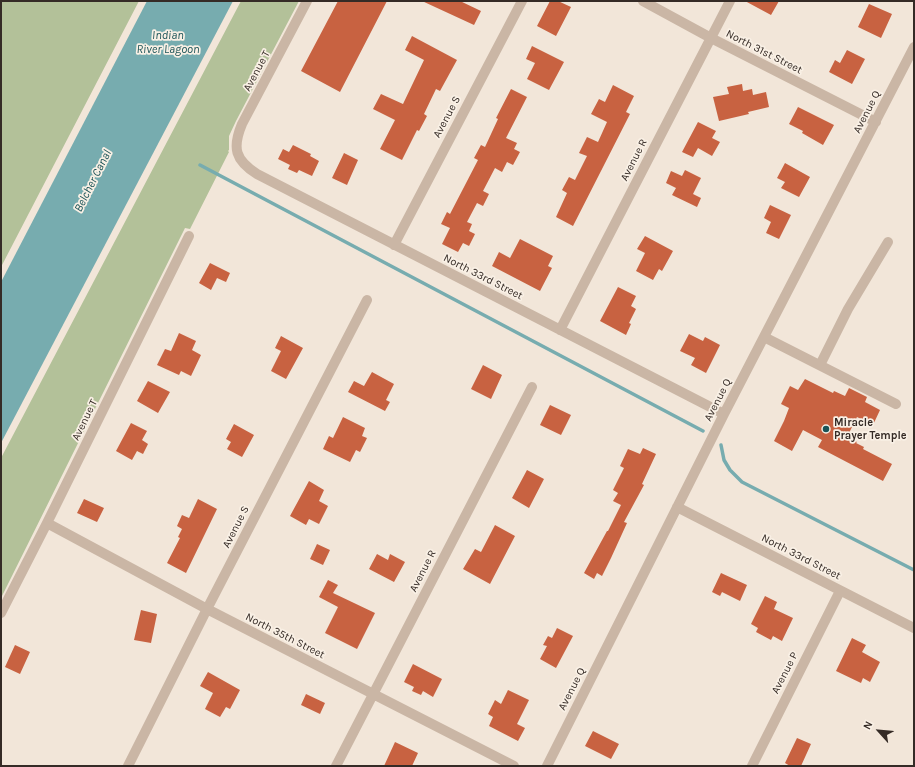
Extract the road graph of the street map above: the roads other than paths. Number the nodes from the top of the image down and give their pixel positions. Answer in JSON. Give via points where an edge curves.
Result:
{"nodes":[{"id":1,"x":307,"y":1,"type":"edge"},
{"id":2,"x":522,"y":1,"type":"edge"},
{"id":3,"x":643,"y":1,"type":"edge"},
{"id":4,"x":730,"y":1,"type":"edge"},
{"id":5,"x":711,"y":38,"type":"junction"},
{"id":6,"x":914,"y":47,"type":"edge"},
{"id":7,"x":876,"y":122,"type":"junction"},
{"id":8,"x":237,"y":154,"type":"joint"},
{"id":9,"x":189,"y":236,"type":"dead end"},
{"id":10,"x":888,"y":242,"type":"dead end"},
{"id":11,"x":394,"y":245,"type":"junction"},
{"id":12,"x":368,"y":300,"type":"dead end"},
{"id":13,"x":560,"y":330,"type":"junction"},
{"id":14,"x":764,"y":337,"type":"junction"},
{"id":15,"x":820,"y":365,"type":"junction"},
{"id":16,"x":532,"y":387,"type":"dead end"},
{"id":17,"x":896,"y":404,"type":"dead end"},
{"id":18,"x":724,"y":414,"type":"junction"},
{"id":19,"x":677,"y":507,"type":"junction"},
{"id":20,"x":47,"y":524,"type":"junction"},
{"id":21,"x":840,"y":591,"type":"junction"},
{"id":22,"x":207,"y":609,"type":"junction"},
{"id":23,"x":1,"y":613,"type":"edge"},
{"id":24,"x":914,"y":628,"type":"edge"},
{"id":25,"x":373,"y":694,"type":"junction"},
{"id":26,"x":128,"y":766,"type":"edge"},
{"id":27,"x":336,"y":766,"type":"edge"},
{"id":28,"x":514,"y":766,"type":"edge"},
{"id":29,"x":547,"y":766,"type":"edge"},
{"id":30,"x":752,"y":766,"type":"edge"}],
"edges":[{"from":1,"to":8,"type":"street","name":"Avenue T","via":[[236,137]]},
{"from":2,"to":11,"type":"street","name":"Avenue S"},
{"from":3,"to":5,"type":"street","name":"North 31st Street"},
{"from":4,"to":5,"type":"street","name":"Avenue R"},
{"from":5,"to":7,"type":"street","name":"North 31st Street"},
{"from":5,"to":13,"type":"street","name":"Avenue R"},
{"from":6,"to":7,"type":"street","name":"Avenue Q"},
{"from":7,"to":14,"type":"street","name":"Avenue Q"},
{"from":8,"to":11,"type":"street","name":"North 33rd Street","via":[[242,162],[257,174]]},
{"from":9,"to":20,"type":"street","name":"Avenue T"},
{"from":10,"to":15,"type":"street","via":[[848,309]]},
{"from":11,"to":13,"type":"street","name":"North 33rd Street"},
{"from":12,"to":22,"type":"street","name":"Avenue S"},
{"from":13,"to":18,"type":"street","name":"North 33rd Street"},
{"from":14,"to":15,"type":"street"},
{"from":14,"to":18,"type":"street","name":"Avenue Q"},
{"from":15,"to":17,"type":"street"},
{"from":16,"to":25,"type":"street","name":"Avenue R"},
{"from":18,"to":19,"type":"street","name":"Avenue Q"},
{"from":19,"to":21,"type":"street","name":"North 33rd Street"},
{"from":19,"to":29,"type":"street","name":"Avenue Q"},
{"from":20,"to":22,"type":"street","name":"North 35th Street"},
{"from":20,"to":23,"type":"street","name":"Avenue T"},
{"from":21,"to":24,"type":"street","name":"North 33rd Street"},
{"from":21,"to":30,"type":"street","name":"Avenue P"},
{"from":22,"to":25,"type":"street","name":"North 35th Street"},
{"from":22,"to":26,"type":"street","name":"Avenue S"},
{"from":25,"to":27,"type":"street","name":"Avenue R"},
{"from":25,"to":28,"type":"street","name":"North 35th Street"}]}
